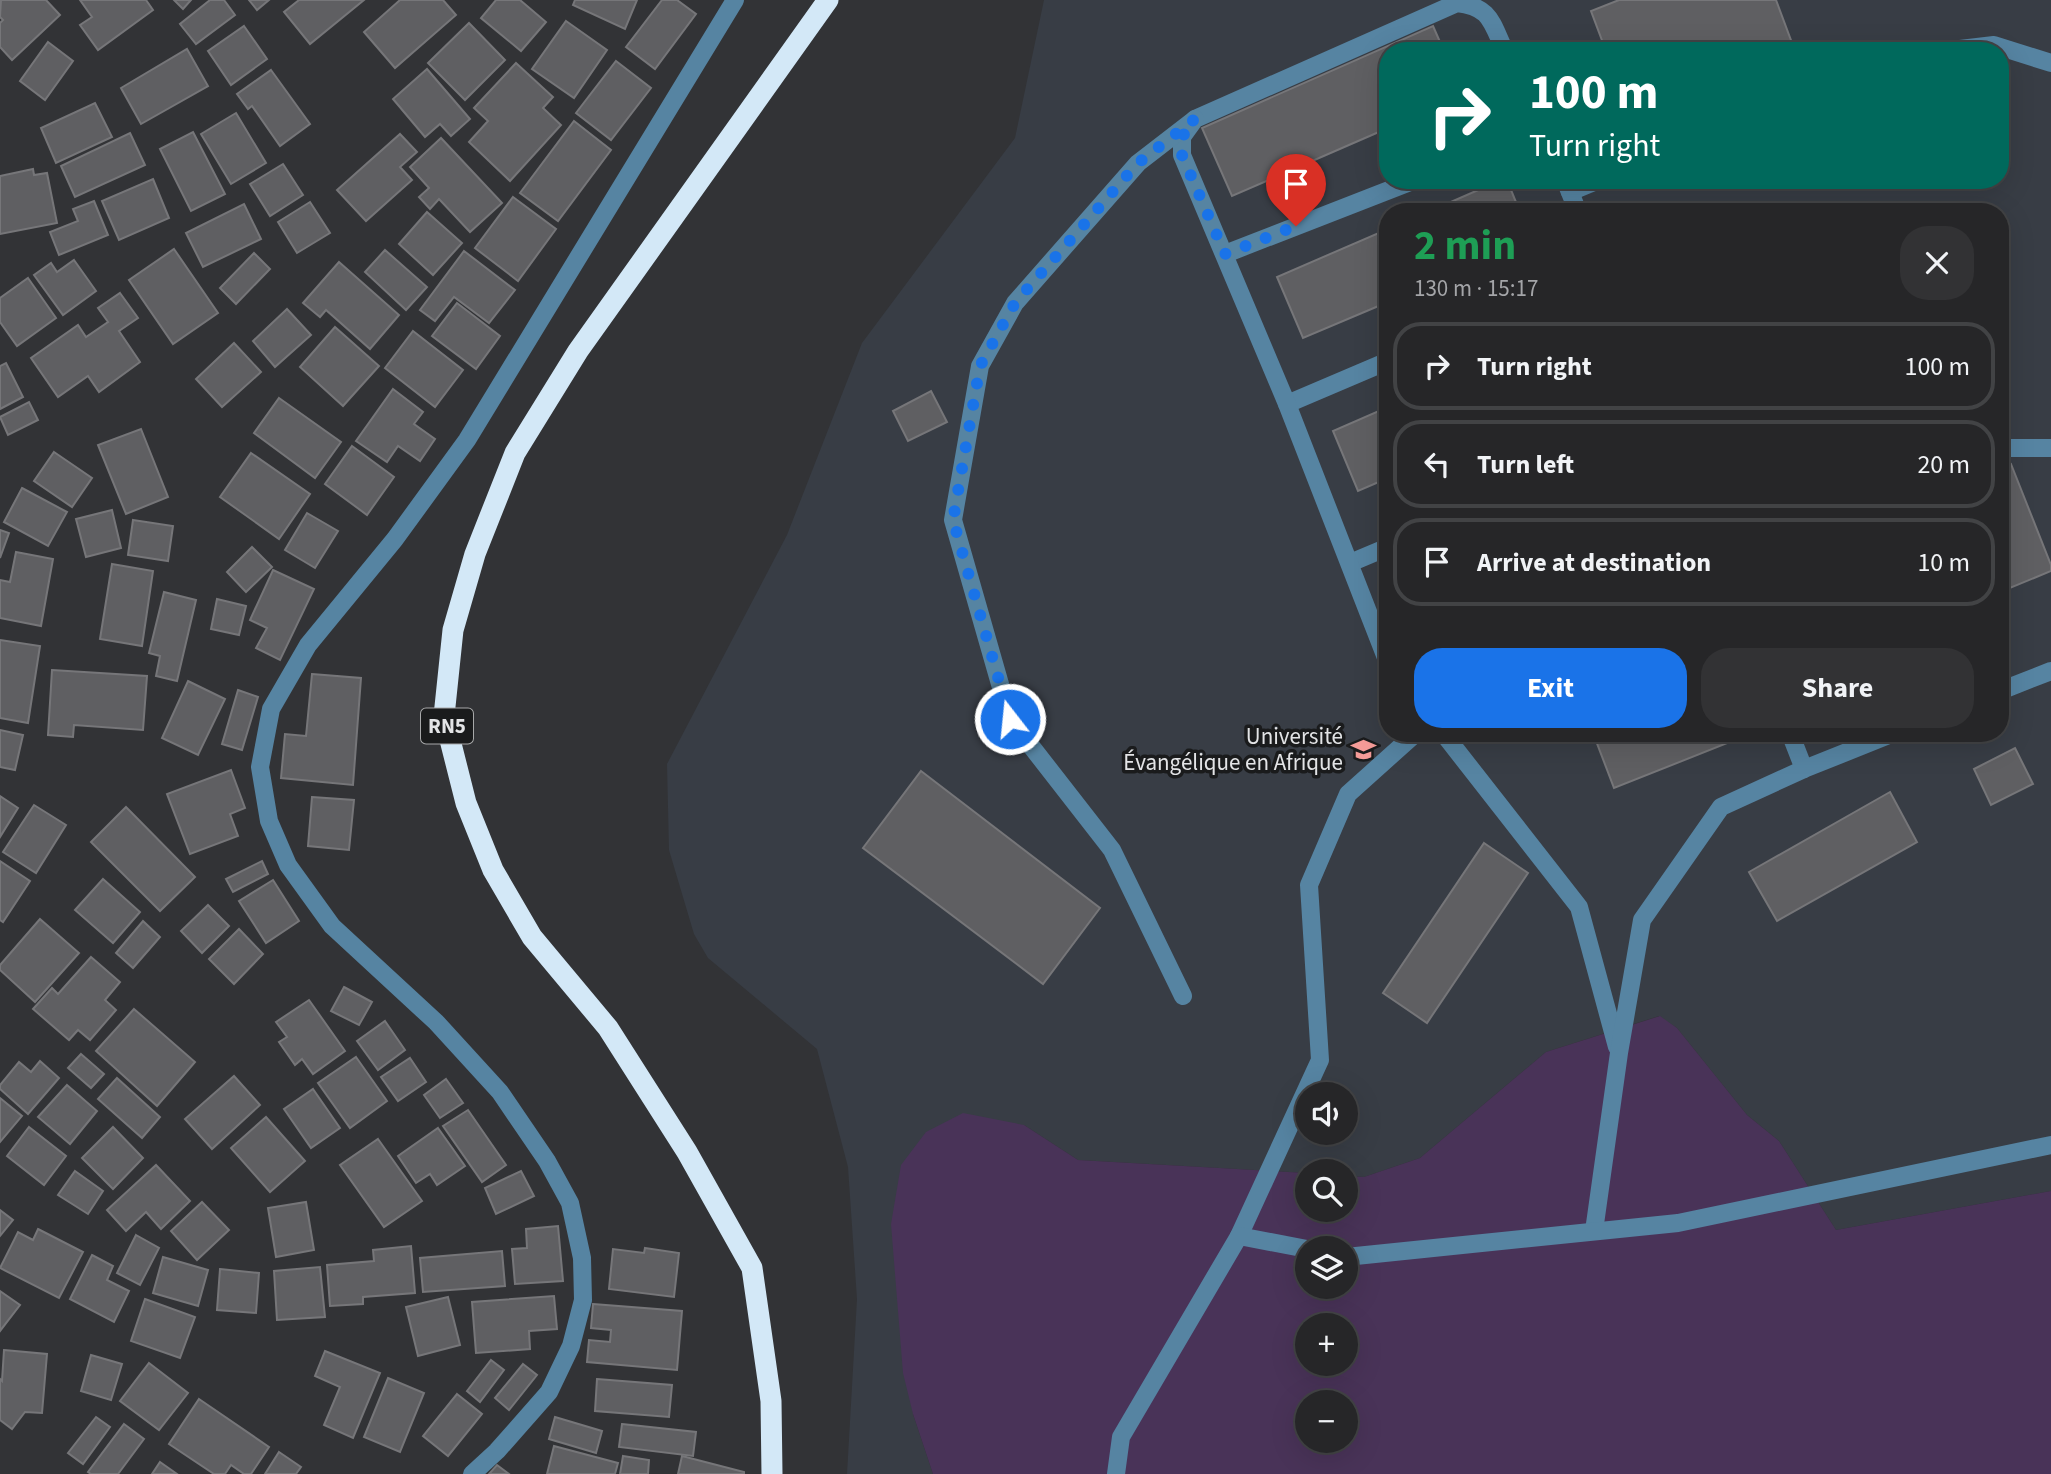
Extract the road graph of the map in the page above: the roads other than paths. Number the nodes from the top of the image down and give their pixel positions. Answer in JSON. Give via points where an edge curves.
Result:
{"nodes":[{"id":1,"x":735,"y":0,"type":"edge"},
{"id":2,"x":828,"y":0,"type":"edge"},
{"id":3,"x":1500,"y":42,"type":"edge"},
{"id":4,"x":2009,"y":50,"type":"edge"},
{"id":5,"x":2051,"y":63,"type":"edge"},
{"id":6,"x":1195,"y":119,"type":"junction"},
{"id":7,"x":1392,"y":189,"type":"edge"},
{"id":8,"x":1225,"y":254,"type":"junction"},
{"id":9,"x":1379,"y":365,"type":"edge"},
{"id":10,"x":1287,"y":404,"type":"junction"},
{"id":11,"x":2051,"y":447,"type":"edge"},
{"id":12,"x":2009,"y":448,"type":"edge"},
{"id":13,"x":1379,"y":551,"type":"edge"},
{"id":14,"x":1350,"y":563,"type":"junction"},
{"id":15,"x":1379,"y":639,"type":"edge"},
{"id":16,"x":2051,"y":671,"type":"edge"},
{"id":17,"x":2009,"y":687,"type":"edge"},
{"id":18,"x":1406,"y":742,"type":"edge"},
{"id":19,"x":1450,"y":742,"type":"edge"},
{"id":20,"x":1794,"y":742,"type":"edge"},
{"id":21,"x":1872,"y":742,"type":"edge"},
{"id":22,"x":1804,"y":769,"type":"junction"},
{"id":23,"x":1183,"y":996,"type":"dead end"},
{"id":24,"x":1619,"y":1054,"type":"junction"},
{"id":25,"x":2051,"y":1145,"type":"edge"},
{"id":26,"x":1594,"y":1231,"type":"junction"},
{"id":27,"x":1239,"y":1236,"type":"junction"},
{"id":28,"x":1295,"y":1247,"type":"edge"},
{"id":29,"x":1358,"y":1256,"type":"edge"},
{"id":30,"x":472,"y":1474,"type":"edge"},
{"id":31,"x":772,"y":1474,"type":"edge"},
{"id":32,"x":1116,"y":1474,"type":"edge"}],
"edges":[{"from":1,"to":30,"type":"street","via":[[467,440],[308,645],[271,709],[260,767],[269,821],[288,865],[332,926],[436,1022],[500,1092],[570,1203],[582,1258],[583,1300],[571,1346],[549,1392]]},
{"from":2,"to":31,"type":"highway","number":"RN5","via":[[578,351],[514,453],[475,554],[453,630],[444,716],[466,803],[493,870],[532,937],[608,1028],[687,1152],[752,1268],[771,1401]]},
{"from":3,"to":6,"type":"street","via":[[1487,15],[1476,5],[1457,3]]},
{"from":4,"to":5,"type":"street"},
{"from":6,"to":8,"type":"street","via":[[1182,137],[1182,155]]},
{"from":6,"to":23,"type":"street","via":[[1138,163],[1015,303],[980,366],[953,520],[1010,719],[1112,850]]},
{"from":7,"to":8,"type":"street"},
{"from":8,"to":10,"type":"street"},
{"from":9,"to":10,"type":"street"},
{"from":10,"to":14,"type":"street"},
{"from":11,"to":12,"type":"street"},
{"from":13,"to":14,"type":"street"},
{"from":14,"to":15,"type":"street"},
{"from":16,"to":17,"type":"street"},
{"from":18,"to":27,"type":"street","via":[[1348,794],[1309,885],[1320,1060]]},
{"from":19,"to":24,"type":"street","via":[[1579,907]]},
{"from":20,"to":22,"type":"street"},
{"from":21,"to":22,"type":"street"},
{"from":22,"to":24,"type":"street","via":[[1721,807],[1642,920]]},
{"from":24,"to":26,"type":"street"},
{"from":25,"to":26,"type":"street","via":[[1678,1223]]},
{"from":26,"to":29,"type":"street"},
{"from":27,"to":28,"type":"street"},
{"from":27,"to":32,"type":"street","via":[[1121,1437]]}]}
